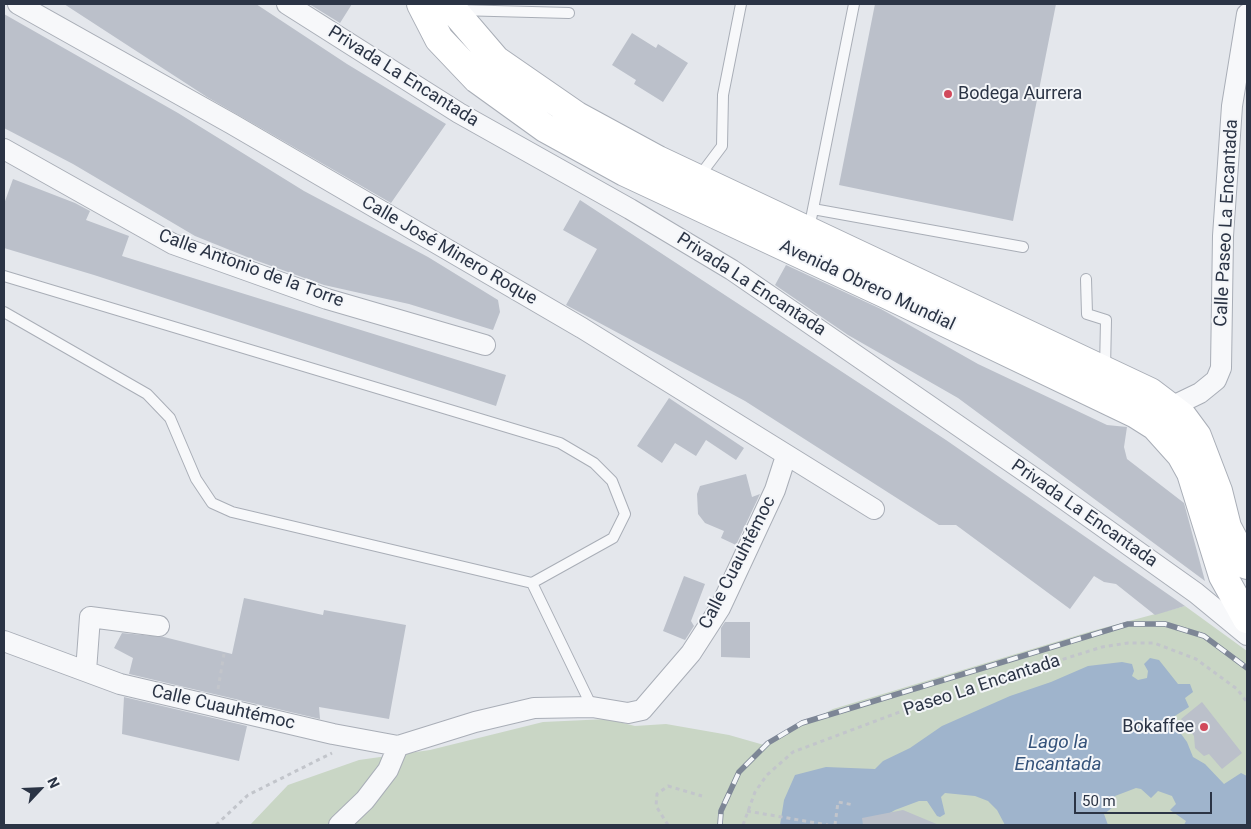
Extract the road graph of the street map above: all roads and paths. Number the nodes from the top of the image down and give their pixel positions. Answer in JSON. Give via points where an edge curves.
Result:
{"nodes":[{"id":1,"x":18,"y":4,"type":"edge"},
{"id":2,"x":287,"y":4,"type":"edge"},
{"id":3,"x":421,"y":4,"type":"edge"},
{"id":4,"x":741,"y":4,"type":"edge"},
{"id":5,"x":854,"y":4,"type":"edge"},
{"id":6,"x":449,"y":7,"type":"edge"},
{"id":7,"x":569,"y":13,"type":"dead end"},
{"id":8,"x":1247,"y":14,"type":"edge"},
{"id":9,"x":1243,"y":62,"type":"edge"},
{"id":10,"x":1239,"y":127,"type":"edge"},
{"id":11,"x":4,"y":149,"type":"edge"},
{"id":12,"x":693,"y":190,"type":"junction"},
{"id":13,"x":811,"y":219,"type":"junction"},
{"id":14,"x":1023,"y":247,"type":"dead end"},
{"id":15,"x":4,"y":276,"type":"edge"},
{"id":16,"x":1086,"y":279,"type":"dead end"},
{"id":17,"x":4,"y":312,"type":"edge"},
{"id":18,"x":485,"y":345,"type":"dead end"},
{"id":19,"x":1105,"y":370,"type":"junction"},
{"id":20,"x":1171,"y":407,"type":"junction"},
{"id":21,"x":786,"y":456,"type":"junction"},
{"id":22,"x":874,"y":509,"type":"dead end"},
{"id":23,"x":1247,"y":565,"type":"edge"},
{"id":24,"x":1223,"y":576,"type":"junction"},
{"id":25,"x":532,"y":583,"type":"junction"},
{"id":26,"x":1196,"y":593,"type":"junction"},
{"id":27,"x":1247,"y":619,"type":"edge"},
{"id":28,"x":159,"y":626,"type":"dead end"},
{"id":29,"x":1247,"y":635,"type":"edge"},
{"id":30,"x":4,"y":641,"type":"edge"},
{"id":31,"x":224,"y":654,"type":"dead end"},
{"id":32,"x":86,"y":671,"type":"junction"},
{"id":33,"x":1247,"y":702,"type":"edge"},
{"id":34,"x":214,"y":707,"type":"junction"},
{"id":35,"x":592,"y":707,"type":"junction"},
{"id":36,"x":362,"y":740,"type":"junction"},
{"id":37,"x":398,"y":746,"type":"junction"},
{"id":38,"x":702,"y":796,"type":"dead end"},
{"id":39,"x":854,"y":805,"type":"dead end"},
{"id":40,"x":747,"y":811,"type":"junction"},
{"id":41,"x":216,"y":825,"type":"edge"},
{"id":42,"x":339,"y":825,"type":"edge"},
{"id":43,"x":668,"y":825,"type":"edge"},
{"id":44,"x":743,"y":825,"type":"edge"},
{"id":45,"x":828,"y":825,"type":"edge"},
{"id":46,"x":835,"y":825,"type":"edge"}],
"edges":[{"from":1,"to":21,"type":"street","name":"Calle José Minero Roque","via":[[232,124],[582,328]]},
{"from":2,"to":26,"type":"street","name":"Privada La Encantada","via":[[459,113],[732,270],[876,367]]},
{"from":3,"to":12,"type":"main road","name":"Avenida Obrero Mundial","via":[[439,39],[478,79],[545,128],[625,172]]},
{"from":4,"to":12,"type":"lane","via":[[723,95],[722,146]]},
{"from":5,"to":13,"type":"lane"},
{"from":6,"to":7,"type":"lane"},
{"from":6,"to":12,"type":"main road","name":"Avenida Obrero Mundial","via":[[496,60],[577,116],[658,160]]},
{"from":8,"to":9,"type":"street","name":"Calle Paseo La Encantada"},
{"from":9,"to":10,"type":"street","name":"Calle Paseo La Encantada"},
{"from":10,"to":20,"type":"street","name":"Calle Paseo La Encantada","via":[[1223,236],[1221,368],[1216,380],[1200,393]]},
{"from":11,"to":18,"type":"street","name":"Calle Antonio de la Torre","via":[[173,244],[327,299]]},
{"from":12,"to":13,"type":"main road","name":"Avenida Obrero Mundial"},
{"from":12,"to":24,"type":"main road","name":"Avenida Obrero Mundial","via":[[888,295],[1156,426],[1181,454],[1191,473]]},
{"from":13,"to":14,"type":"lane"},
{"from":13,"to":19,"type":"main road","name":"Avenida Obrero Mundial"},
{"from":15,"to":25,"type":"lane","via":[[560,443],[594,463],[612,481],[625,514],[613,538]]},
{"from":16,"to":19,"type":"lane","via":[[1087,314],[1106,320]]},
{"from":17,"to":25,"type":"lane","via":[[148,394],[170,418],[196,479],[212,503],[232,512]]},
{"from":19,"to":20,"type":"main road","name":"Avenida Obrero Mundial","via":[[1150,392]]},
{"from":20,"to":23,"type":"main road","name":"Avenida Obrero Mundial","via":[[1197,436],[1218,491],[1226,526]]},
{"from":21,"to":22,"type":"street","name":"Calle José Minero Roque"},
{"from":21,"to":35,"type":"street","name":"Calle Cuauhtémoc","via":[[775,490],[720,608],[691,654],[642,710],[628,713]]},
{"from":24,"to":26,"type":"street","via":[[1220,590],[1215,594]]},
{"from":24,"to":27,"type":"main road","name":"Avenida Obrero Mundial"},
{"from":25,"to":35,"type":"lane"},
{"from":26,"to":29,"type":"street","name":"Privada La Encantada"},
{"from":28,"to":32,"type":"street","via":[[90,617]]},
{"from":30,"to":32,"type":"street","name":"Calle Cuauhtémoc"},
{"from":31,"to":34,"type":"path"},
{"from":32,"to":34,"type":"street","name":"Calle Cuauhtémoc","via":[[120,684]]},
{"from":33,"to":40,"type":"path","name":"Paseo La Encantada","via":[[1237,689],[1196,659],[1154,643],[1102,647],[921,704],[793,752],[767,775]]},
{"from":34,"to":36,"type":"street","name":"Calle Cuauhtémoc"},
{"from":35,"to":37,"type":"street","via":[[534,708]]},
{"from":36,"to":37,"type":"street","name":"Calle Cuauhtémoc"},
{"from":36,"to":41,"type":"path","via":[[248,795]]},
{"from":37,"to":42,"type":"street","via":[[377,786]]},
{"from":38,"to":43,"type":"path","via":[[668,786],[657,794],[656,806]]},
{"from":39,"to":46,"type":"path","via":[[838,802]]},
{"from":40,"to":44,"type":"path","name":"Paseo La Encantada"},
{"from":40,"to":45,"type":"path"}]}
